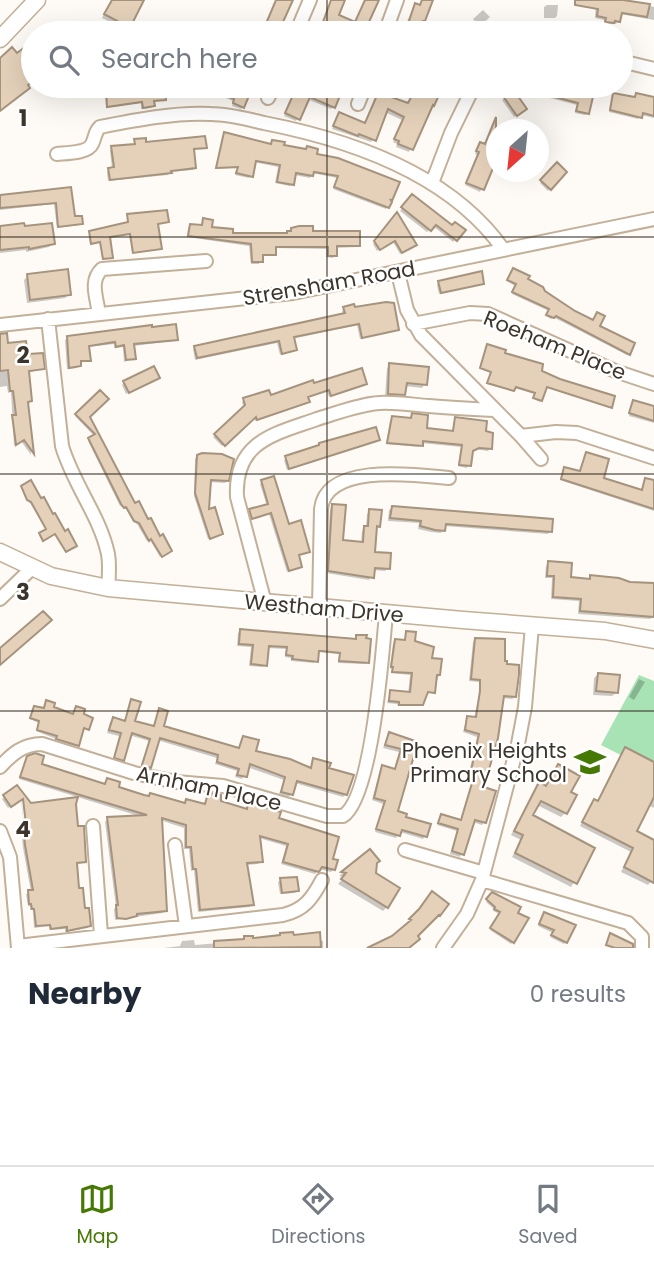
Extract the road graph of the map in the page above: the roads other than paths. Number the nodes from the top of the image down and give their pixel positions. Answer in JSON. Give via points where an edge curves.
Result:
{"nodes":[{"id":1,"x":37,"y":0,"type":"edge"},
{"id":2,"x":310,"y":0,"type":"edge"},
{"id":3,"x":397,"y":0,"type":"edge"},
{"id":4,"x":301,"y":21,"type":"edge"},
{"id":5,"x":389,"y":21,"type":"edge"},
{"id":6,"x":0,"y":39,"type":"edge"},
{"id":7,"x":633,"y":64,"type":"edge"},
{"id":8,"x":654,"y":69,"type":"edge"},
{"id":9,"x":360,"y":98,"type":"edge"},
{"id":10,"x":468,"y":98,"type":"edge"},
{"id":11,"x":358,"y":104,"type":"dead end"},
{"id":12,"x":57,"y":154,"type":"dead end"},
{"id":13,"x":432,"y":183,"type":"junction"},
{"id":14,"x":654,"y":219,"type":"edge"},
{"id":15,"x":503,"y":249,"type":"junction"},
{"id":16,"x":206,"y":261,"type":"dead end"},
{"id":17,"x":398,"y":273,"type":"junction"},
{"id":18,"x":99,"y":314,"type":"junction"},
{"id":19,"x":48,"y":319,"type":"junction"},
{"id":20,"x":413,"y":324,"type":"junction"},
{"id":21,"x":0,"y":325,"type":"edge"},
{"id":22,"x":654,"y":384,"type":"edge"},
{"id":23,"x":494,"y":410,"type":"junction"},
{"id":24,"x":521,"y":436,"type":"junction"},
{"id":25,"x":654,"y":458,"type":"edge"},
{"id":26,"x":541,"y":459,"type":"dead end"},
{"id":27,"x":449,"y":478,"type":"dead end"},
{"id":28,"x":0,"y":552,"type":"edge"},
{"id":29,"x":32,"y":568,"type":"junction"},
{"id":30,"x":108,"y":588,"type":"junction"},
{"id":31,"x":0,"y":599,"type":"edge"},
{"id":32,"x":265,"y":603,"type":"junction"},
{"id":33,"x":320,"y":607,"type":"junction"},
{"id":34,"x":386,"y":613,"type":"junction"},
{"id":35,"x":532,"y":626,"type":"junction"},
{"id":36,"x":654,"y":640,"type":"edge"},
{"id":37,"x":0,"y":767,"type":"edge"},
{"id":38,"x":93,"y":825,"type":"dead end"},
{"id":39,"x":0,"y":831,"type":"edge"},
{"id":40,"x":174,"y":845,"type":"dead end"},
{"id":41,"x":405,"y":850,"type":"dead end"},
{"id":42,"x":483,"y":877,"type":"junction"},
{"id":43,"x":322,"y":880,"type":"dead end"},
{"id":44,"x":186,"y":926,"type":"junction"},
{"id":45,"x":101,"y":935,"type":"junction"},
{"id":46,"x":18,"y":947,"type":"edge"},
{"id":47,"x":443,"y":948,"type":"edge"},
{"id":48,"x":642,"y":948,"type":"edge"}],
"edges":[{"from":1,"to":6,"type":"street"},
{"from":2,"to":4,"type":"street"},
{"from":3,"to":5,"type":"street"},
{"from":7,"to":8,"type":"street"},
{"from":9,"to":11,"type":"street"},
{"from":10,"to":13,"type":"street"},
{"from":12,"to":13,"type":"street","via":[[91,146],[100,127],[211,113],[297,128],[398,165]]},
{"from":13,"to":15,"type":"street","via":[[491,232]]},
{"from":14,"to":15,"type":"street","name":"Strensham Road"},
{"from":15,"to":17,"type":"street","name":"Strensham Road"},
{"from":16,"to":18,"type":"street","via":[[102,269],[94,282]]},
{"from":17,"to":18,"type":"street","name":"Strensham Road","via":[[261,298]]},
{"from":17,"to":20,"type":"street"},
{"from":18,"to":19,"type":"street","name":"Strensham Road"},
{"from":19,"to":21,"type":"street","name":"Strensham Road"},
{"from":19,"to":30,"type":"street","via":[[62,446],[109,555]]},
{"from":20,"to":22,"type":"street","name":"Roeham Place","via":[[488,314]]},
{"from":20,"to":23,"type":"street"},
{"from":23,"to":24,"type":"street"},
{"from":23,"to":32,"type":"street","via":[[380,403],[262,440],[243,463],[237,497]]},
{"from":24,"to":25,"type":"street","via":[[577,433]]},
{"from":24,"to":26,"type":"street"},
{"from":27,"to":33,"type":"street","via":[[369,474],[330,490],[321,509]]},
{"from":28,"to":29,"type":"street","name":"Westham Drive"},
{"from":29,"to":30,"type":"street","name":"Westham Drive","via":[[70,582]]},
{"from":29,"to":31,"type":"street"},
{"from":30,"to":32,"type":"street","name":"Westham Drive"},
{"from":32,"to":33,"type":"street","name":"Westham Drive"},
{"from":33,"to":34,"type":"street","name":"Westham Drive"},
{"from":34,"to":35,"type":"street","name":"Westham Drive"},
{"from":34,"to":37,"type":"street","name":"Arnham Place","via":[[376,716],[360,786],[343,816],[327,816],[223,786],[160,780],[42,744],[30,744]]},
{"from":35,"to":36,"type":"street","name":"Westham Drive"},
{"from":35,"to":42,"type":"street","via":[[525,707]]},
{"from":38,"to":45,"type":"street"},
{"from":39,"to":46,"type":"street","via":[[10,857]]},
{"from":40,"to":44,"type":"street"},
{"from":41,"to":42,"type":"street"},
{"from":42,"to":47,"type":"street","via":[[467,914]]},
{"from":42,"to":48,"type":"street","via":[[628,923],[642,937]]},
{"from":43,"to":44,"type":"street","via":[[308,903],[294,912]]},
{"from":44,"to":45,"type":"street"},
{"from":45,"to":46,"type":"street"}]}
